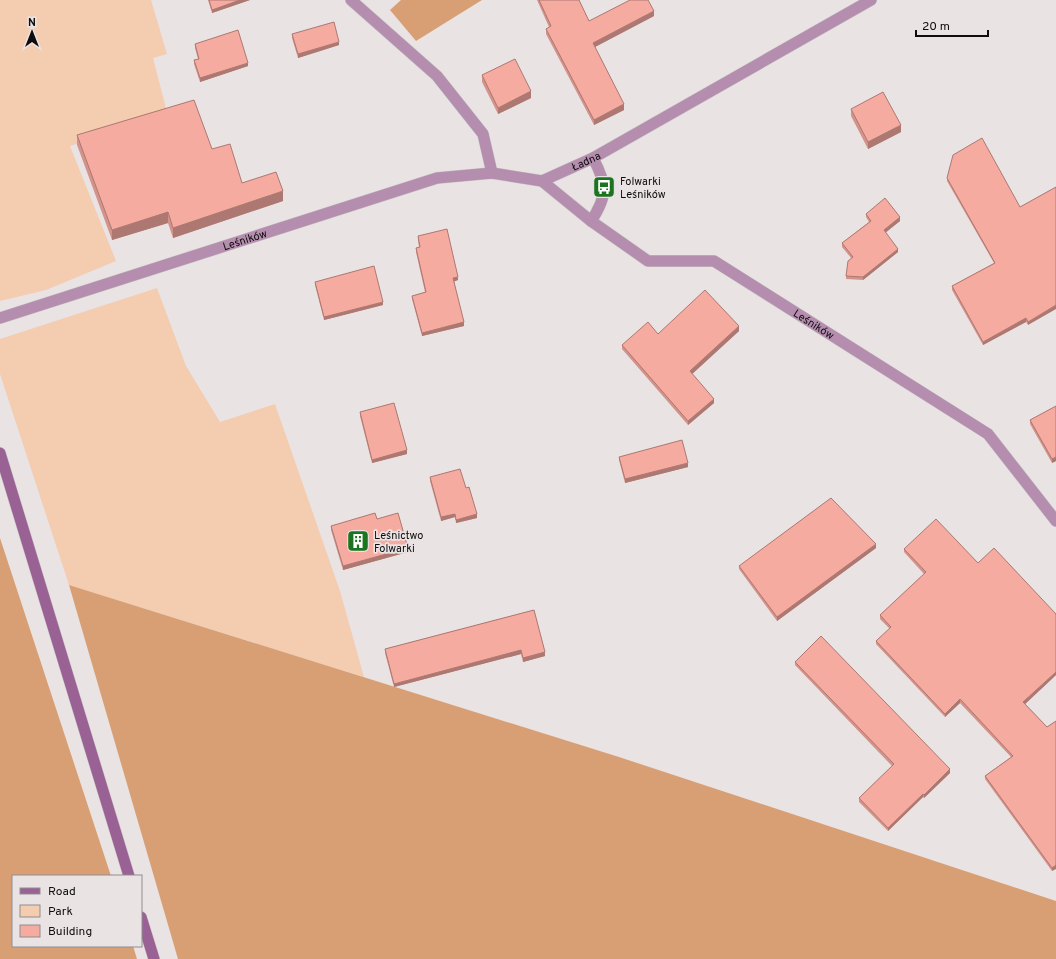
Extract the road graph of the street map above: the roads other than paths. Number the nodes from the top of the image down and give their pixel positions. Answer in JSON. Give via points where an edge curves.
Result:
{"nodes":[{"id":1,"x":351,"y":0,"type":"edge"},
{"id":2,"x":871,"y":0,"type":"edge"},
{"id":3,"x":593,"y":158,"type":"junction"},
{"id":4,"x":492,"y":173,"type":"junction"},
{"id":5,"x":542,"y":181,"type":"junction"},
{"id":6,"x":591,"y":221,"type":"junction"},
{"id":7,"x":0,"y":318,"type":"edge"},
{"id":8,"x":0,"y":453,"type":"edge"},
{"id":9,"x":1056,"y":521,"type":"edge"},
{"id":10,"x":128,"y":875,"type":"edge"},
{"id":11,"x":142,"y":920,"type":"edge"},
{"id":12,"x":154,"y":959,"type":"edge"}],
"edges":[{"from":1,"to":4,"type":"street","via":[[437,76],[483,134]]},
{"from":2,"to":3,"type":"street","name":"Ładna"},
{"from":3,"to":5,"type":"street","name":"Ładna"},
{"from":3,"to":6,"type":"street","via":[[601,173],[604,187],[602,205]]},
{"from":4,"to":5,"type":"street"},
{"from":4,"to":7,"type":"street","name":"Leśników","via":[[437,178]]},
{"from":5,"to":6,"type":"street","name":"Leśników"},
{"from":6,"to":9,"type":"street","name":"Leśników","via":[[648,261],[714,261],[988,434]]},
{"from":8,"to":10,"type":"main road"},
{"from":11,"to":12,"type":"main road"}]}
